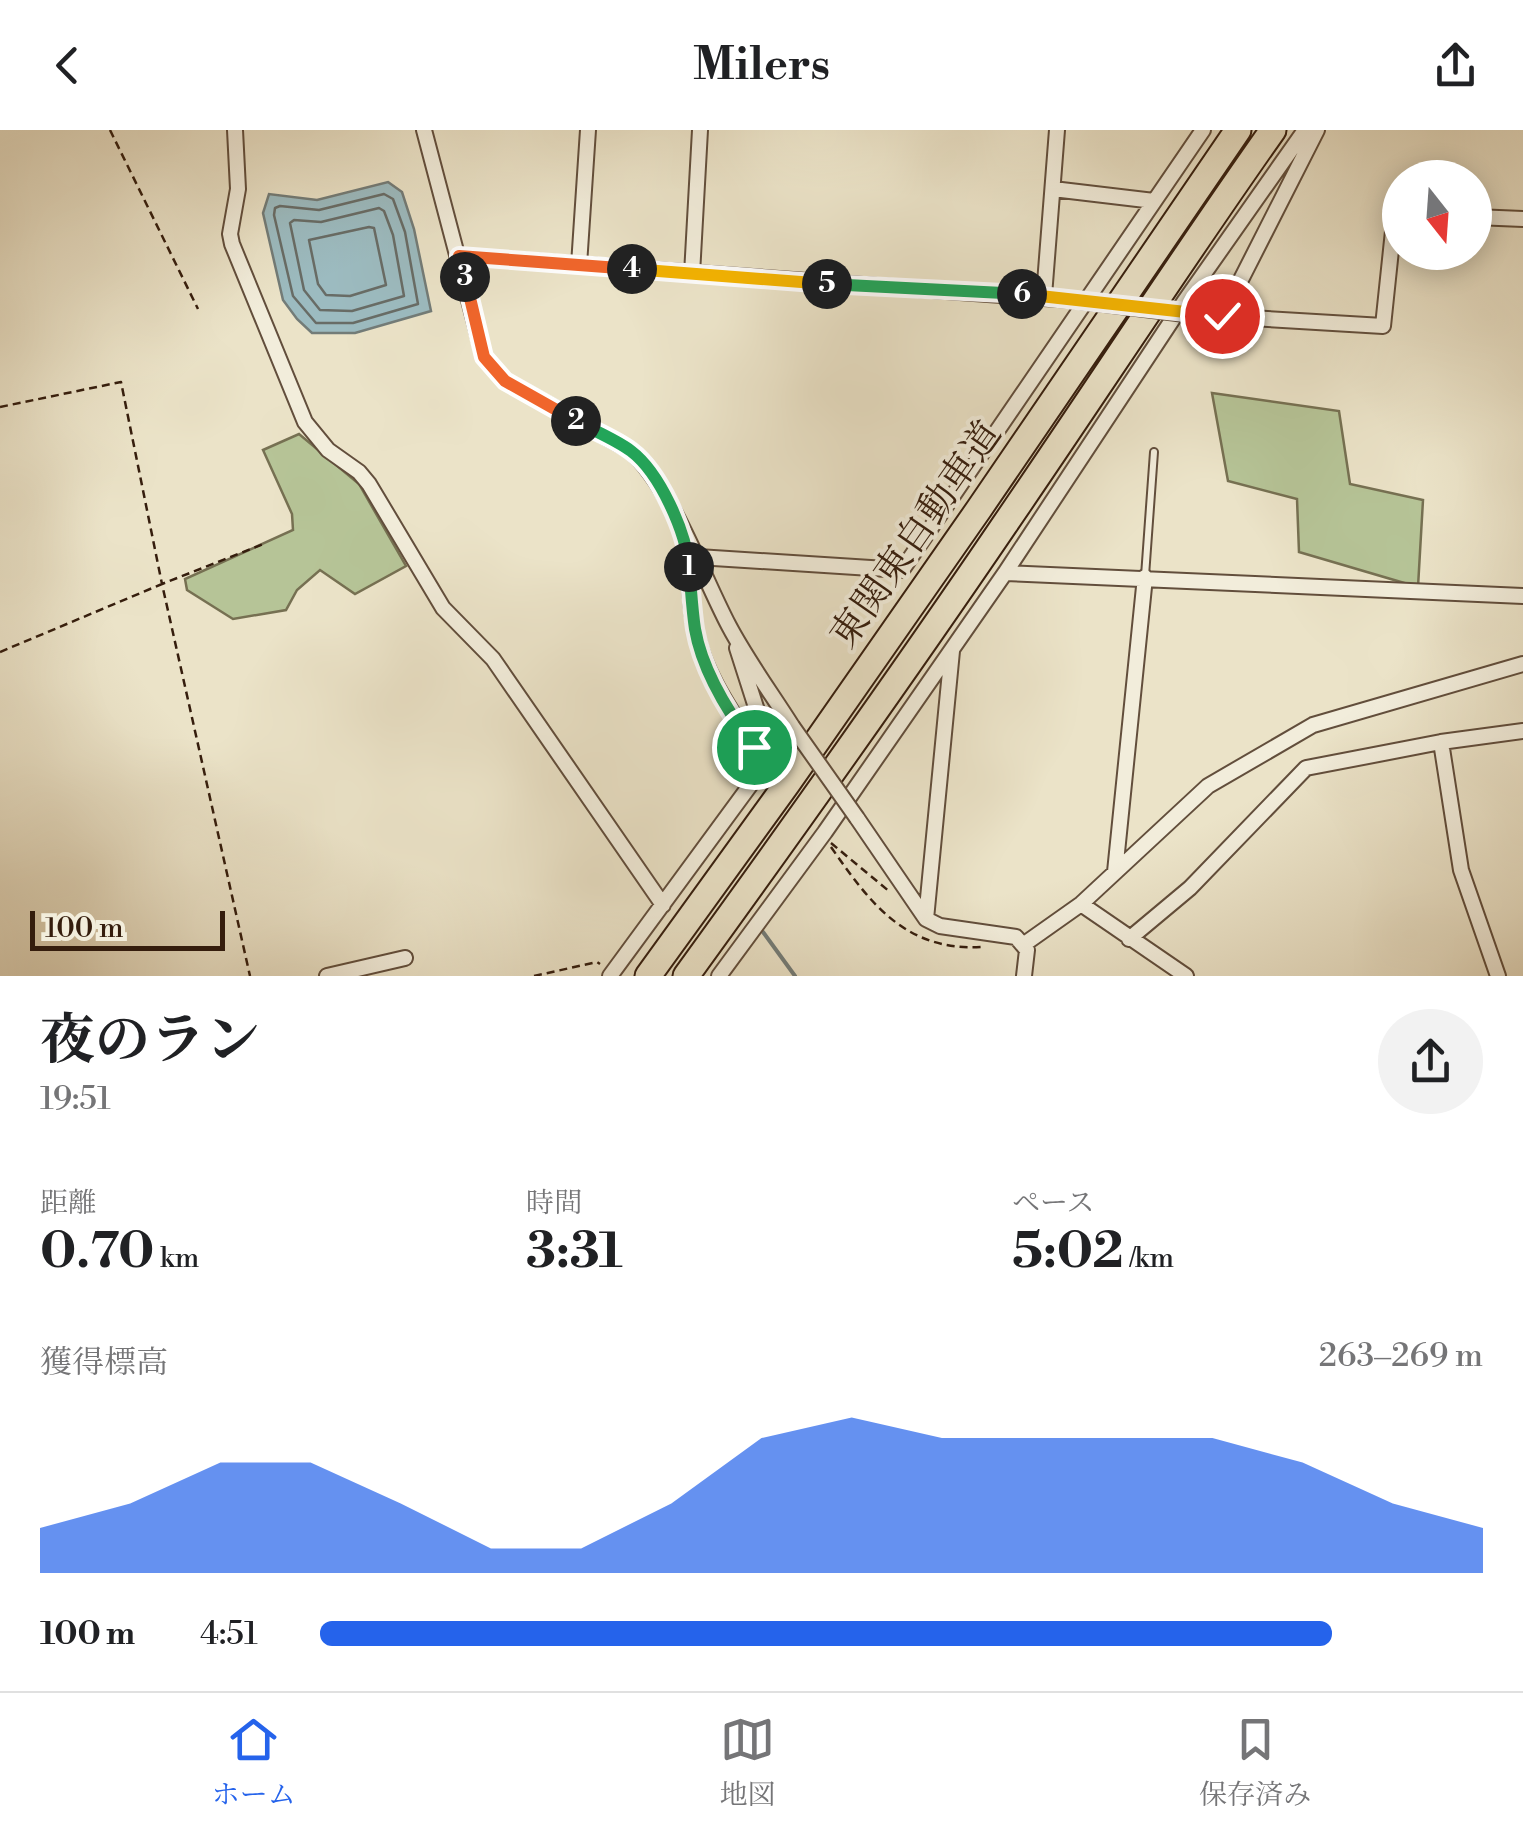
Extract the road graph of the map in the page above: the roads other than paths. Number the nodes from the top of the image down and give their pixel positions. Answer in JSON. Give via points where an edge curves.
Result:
{"nodes":[{"id":1,"x":235,"y":130,"type":"edge"},
{"id":2,"x":424,"y":130,"type":"edge"},
{"id":3,"x":588,"y":130,"type":"edge"},
{"id":4,"x":700,"y":130,"type":"edge"},
{"id":5,"x":1058,"y":130,"type":"edge"},
{"id":6,"x":1203,"y":130,"type":"edge"},
{"id":7,"x":1238,"y":130,"type":"edge"},
{"id":8,"x":1273,"y":130,"type":"edge"},
{"id":9,"x":1305,"y":130,"type":"edge"},
{"id":10,"x":1318,"y":130,"type":"edge"},
{"id":11,"x":1053,"y":189,"type":"junction"},
{"id":12,"x":1154,"y":202,"type":"junction"},
{"id":13,"x":1492,"y":218,"type":"edge"},
{"id":14,"x":1523,"y":219,"type":"edge"},
{"id":15,"x":459,"y":256,"type":"junction"},
{"id":16,"x":579,"y":265,"type":"junction"},
{"id":17,"x":1389,"y":270,"type":"edge"},
{"id":18,"x":692,"y":274,"type":"junction"},
{"id":19,"x":1044,"y":296,"type":"junction"},
{"id":20,"x":1222,"y":316,"type":"junction"},
{"id":21,"x":1154,"y":452,"type":"dead end"},
{"id":22,"x":686,"y":540,"type":"junction"},
{"id":23,"x":698,"y":557,"type":"junction"},
{"id":24,"x":1006,"y":573,"type":"junction"},
{"id":25,"x":1145,"y":577,"type":"junction"},
{"id":26,"x":1523,"y":596,"type":"edge"},
{"id":27,"x":730,"y":627,"type":"junction"},
{"id":28,"x":952,"y":650,"type":"junction"},
{"id":29,"x":1523,"y":664,"type":"edge"},
{"id":30,"x":1523,"y":731,"type":"edge"},
{"id":31,"x":1441,"y":742,"type":"junction"},
{"id":32,"x":765,"y":766,"type":"junction"},
{"id":33,"x":1115,"y":872,"type":"junction"},
{"id":34,"x":1081,"y":904,"type":"junction"},
{"id":35,"x":662,"y":906,"type":"junction"},
{"id":36,"x":921,"y":914,"type":"junction"},
{"id":37,"x":1129,"y":939,"type":"junction"},
{"id":38,"x":1022,"y":945,"type":"junction"},
{"id":39,"x":405,"y":958,"type":"dead end"},
{"id":40,"x":612,"y":975,"type":"edge"},
{"id":41,"x":328,"y":976,"type":"edge"},
{"id":42,"x":648,"y":976,"type":"edge"},
{"id":43,"x":686,"y":976,"type":"edge"},
{"id":44,"x":719,"y":976,"type":"edge"},
{"id":45,"x":1024,"y":976,"type":"edge"},
{"id":46,"x":1186,"y":976,"type":"edge"},
{"id":47,"x":1498,"y":976,"type":"edge"}],
"edges":[{"from":1,"to":35,"type":"street","via":[[232,244],[305,422],[369,484],[443,608],[493,659]]},
{"from":2,"to":15,"type":"street"},
{"from":3,"to":16,"type":"street"},
{"from":4,"to":18,"type":"street"},
{"from":5,"to":11,"type":"street"},
{"from":6,"to":12,"type":"street"},
{"from":7,"to":42,"type":"highway","name":"東関東自動車道","via":[[957,542]]},
{"from":8,"to":43,"type":"highway","name":"東関東自動車道","via":[[823,788]]},
{"from":9,"to":24,"type":"street"},
{"from":10,"to":20,"type":"street"},
{"from":11,"to":12,"type":"street"},
{"from":11,"to":19,"type":"street"},
{"from":12,"to":23,"type":"street","via":[[902,570]]},
{"from":13,"to":14,"type":"street"},
{"from":15,"to":16,"type":"street"},
{"from":15,"to":22,"type":"street","via":[[484,357],[505,381],[630,450],[647,466]]},
{"from":16,"to":18,"type":"street"},
{"from":17,"to":20,"type":"street","via":[[1383,326]]},
{"from":18,"to":19,"type":"street"},
{"from":19,"to":20,"type":"street","bridge":true},
{"from":21,"to":25,"type":"lane"},
{"from":22,"to":23,"type":"street"},
{"from":22,"to":32,"type":"street","via":[[706,664]]},
{"from":23,"to":27,"type":"street"},
{"from":24,"to":25,"type":"street"},
{"from":24,"to":28,"type":"street"},
{"from":25,"to":26,"type":"street"},
{"from":25,"to":33,"type":"street"},
{"from":27,"to":32,"type":"street","via":[[770,751]]},
{"from":27,"to":36,"type":"street","bridge":true},
{"from":28,"to":36,"type":"street"},
{"from":28,"to":44,"type":"street"},
{"from":29,"to":33,"type":"street","via":[[1314,725],[1208,786]]},
{"from":30,"to":31,"type":"street"},
{"from":31,"to":37,"type":"street","via":[[1306,768],[1190,888]]},
{"from":31,"to":47,"type":"street","via":[[1461,870]]},
{"from":32,"to":35,"type":"street"},
{"from":33,"to":34,"type":"street"},
{"from":34,"to":37,"type":"street"},
{"from":34,"to":38,"type":"street"},
{"from":35,"to":40,"type":"street"},
{"from":36,"to":38,"type":"street","via":[[940,926],[1016,937]]},
{"from":37,"to":46,"type":"street"},
{"from":38,"to":45,"type":"street"},
{"from":39,"to":41,"type":"street"}]}
